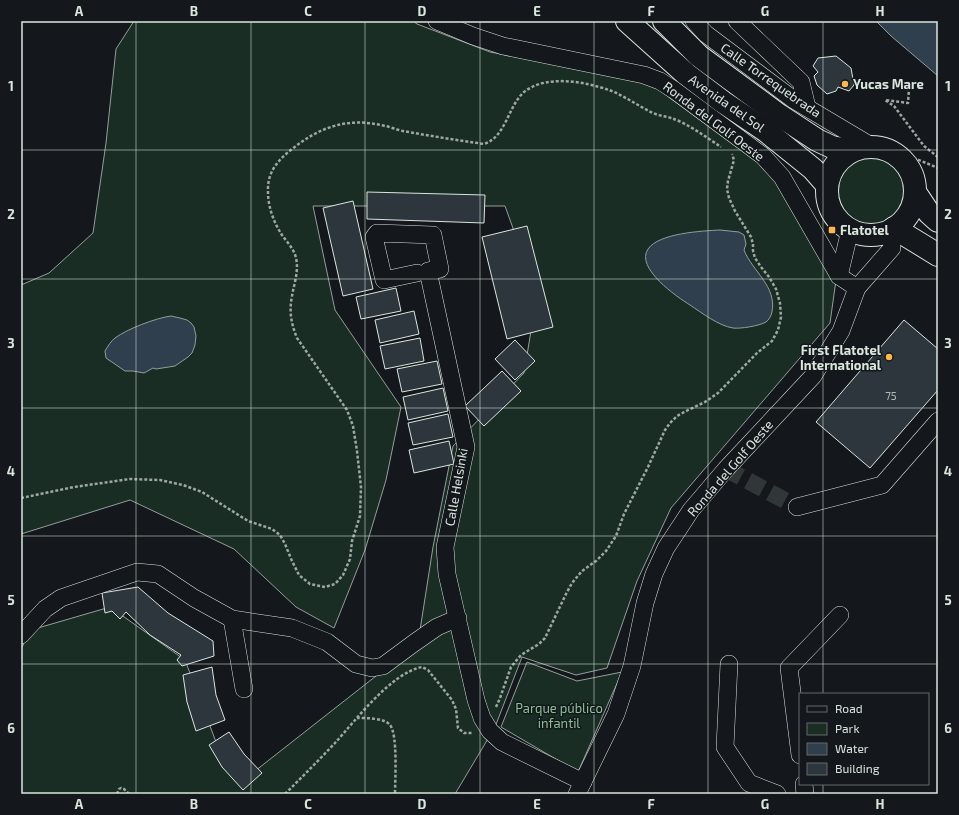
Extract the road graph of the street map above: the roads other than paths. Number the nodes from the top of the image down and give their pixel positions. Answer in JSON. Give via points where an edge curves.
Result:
{"nodes":[{"id":1,"x":437,"y":21,"type":"edge"},
{"id":2,"x":627,"y":21,"type":"edge"},
{"id":3,"x":664,"y":21,"type":"edge"},
{"id":4,"x":694,"y":21,"type":"edge"},
{"id":5,"x":737,"y":21,"type":"edge"},
{"id":6,"x":807,"y":107,"type":"junction"},
{"id":7,"x":873,"y":147,"type":"junction"},
{"id":8,"x":851,"y":151,"type":"junction"},
{"id":9,"x":827,"y":185,"type":"junction"},
{"id":10,"x":915,"y":192,"type":"junction"},
{"id":11,"x":938,"y":222,"type":"edge"},
{"id":12,"x":850,"y":230,"type":"junction"},
{"id":13,"x":892,"y":230,"type":"junction"},
{"id":14,"x":938,"y":254,"type":"edge"},
{"id":15,"x":417,"y":273,"type":"dead end"},
{"id":16,"x":839,"y":276,"type":"junction"},
{"id":17,"x":857,"y":288,"type":"junction"},
{"id":18,"x":938,"y":421,"type":"edge"},
{"id":19,"x":797,"y":507,"type":"tunnel mouth"},
{"id":20,"x":840,"y":615,"type":"dead end"},
{"id":21,"x":458,"y":618,"type":"junction"},
{"id":22,"x":232,"y":619,"type":"junction"},
{"id":23,"x":21,"y":635,"type":"edge"},
{"id":24,"x":728,"y":664,"type":"dead end"},
{"id":25,"x":244,"y":689,"type":"dead end"},
{"id":26,"x":799,"y":747,"type":"edge"},
{"id":27,"x":580,"y":788,"type":"edge"},
{"id":28,"x":777,"y":794,"type":"edge"}],
"edges":[{"from":1,"to":16,"type":"street","name":"Ronda del Golf Oeste","via":[[503,46],[644,75],[660,81],[763,156],[782,177]]},
{"from":2,"to":9,"type":"main road","name":"Avenida del Sol","via":[[686,74],[766,131],[813,169]]},
{"from":3,"to":8,"type":"main road","name":"Avenida del Sol","via":[[700,56],[779,115],[817,140],[832,147]]},
{"from":4,"to":6,"type":"street","name":"Calle Torrequebrada","via":[[706,34]]},
{"from":5,"to":6,"type":"street","via":[[801,82]]},
{"from":6,"to":7,"type":"street","name":"Calle Torrequebrada"},
{"from":7,"to":8,"type":"main road"},
{"from":7,"to":10,"type":"main road","via":[[911,162]]},
{"from":8,"to":9,"type":"main road","via":[[831,171]]},
{"from":9,"to":12,"type":"main road","via":[[827,196],[835,216]]},
{"from":10,"to":11,"type":"main road"},
{"from":10,"to":13,"type":"main road","via":[[909,213]]},
{"from":12,"to":13,"type":"main road","via":[[870,235]]},
{"from":12,"to":16,"type":"street"},
{"from":13,"to":14,"type":"main road"},
{"from":13,"to":17,"type":"street","name":"Ronda del Golf Oeste","via":[[892,248]]},
{"from":15,"to":21,"type":"street","name":"Calle Helsinki","via":[[384,280],[374,238],[377,232],[433,236],[440,269],[428,271],[466,447],[445,547],[447,574]]},
{"from":16,"to":17,"type":"street","name":"Ronda del Golf Oeste"},
{"from":17,"to":27,"type":"street","name":"Ronda del Golf Oeste","via":[[841,331],[813,376],[726,469],[691,510],[666,548],[645,603],[632,666],[616,714]]},
{"from":18,"to":19,"type":"street","via":[[882,485]]},
{"from":20,"to":26,"type":"street","via":[[789,668]]},
{"from":21,"to":22,"type":"street","via":[[437,627],[383,666],[372,668],[356,664],[327,642],[292,628]]},
{"from":21,"to":27,"type":"street","name":"Calle Helsinki","via":[[476,700],[490,731],[502,742]]},
{"from":22,"to":23,"type":"street","via":[[158,574],[137,572],[61,598],[45,609]]},
{"from":22,"to":25,"type":"street"},
{"from":24,"to":28,"type":"street","via":[[725,747],[749,783]]}]}
